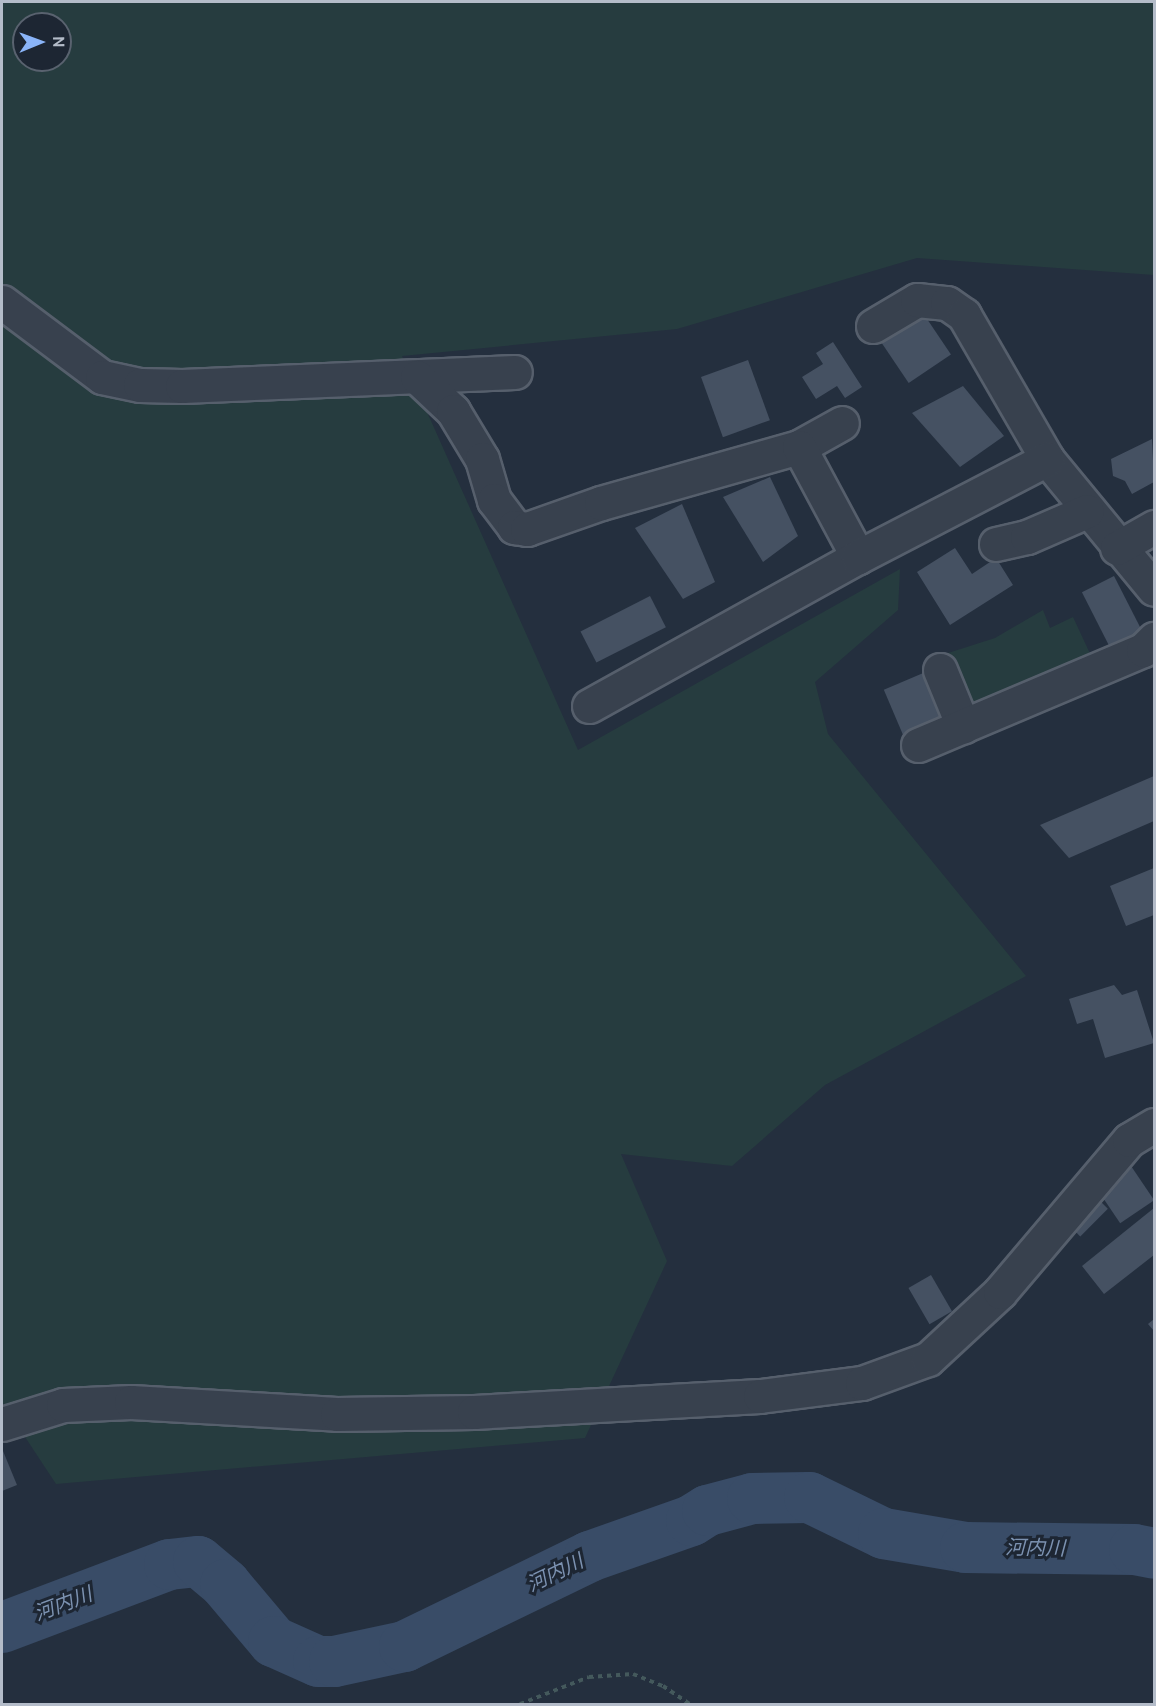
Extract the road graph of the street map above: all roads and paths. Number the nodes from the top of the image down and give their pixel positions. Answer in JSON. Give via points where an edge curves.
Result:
{"nodes":[{"id":1,"x":2,"y":303,"type":"edge"},
{"id":2,"x":873,"y":326,"type":"dead end"},
{"id":3,"x":516,"y":372,"type":"dead end"},
{"id":4,"x":417,"y":377,"type":"junction"},
{"id":5,"x":842,"y":423,"type":"dead end"},
{"id":6,"x":800,"y":447,"type":"junction"},
{"id":7,"x":1047,"y":459,"type":"junction"},
{"id":8,"x":1088,"y":511,"type":"junction"},
{"id":9,"x":1155,"y":527,"type":"edge"},
{"id":10,"x":996,"y":544,"type":"dead end"},
{"id":11,"x":1117,"y":548,"type":"junction"},
{"id":12,"x":858,"y":557,"type":"junction"},
{"id":13,"x":1155,"y":589,"type":"edge"},
{"id":14,"x":1155,"y":639,"type":"edge"},
{"id":15,"x":940,"y":670,"type":"dead end"},
{"id":16,"x":589,"y":706,"type":"dead end"},
{"id":17,"x":963,"y":726,"type":"junction"},
{"id":18,"x":918,"y":745,"type":"dead end"},
{"id":19,"x":1155,"y":1125,"type":"edge"},
{"id":20,"x":2,"y":1424,"type":"edge"},
{"id":21,"x":520,"y":1704,"type":"edge"},
{"id":22,"x":690,"y":1704,"type":"edge"}],
"edges":[{"from":1,"to":4,"type":"street","via":[[102,376],[140,385]]},
{"from":2,"to":7,"type":"street","via":[[917,300],[947,303],[964,315]]},
{"from":3,"to":4,"type":"street"},
{"from":4,"to":6,"type":"street","via":[[453,411],[482,459],[494,500],[514,527],[527,529],[601,502]]},
{"from":5,"to":6,"type":"street"},
{"from":6,"to":12,"type":"street"},
{"from":7,"to":8,"type":"street"},
{"from":7,"to":12,"type":"street"},
{"from":8,"to":10,"type":"street","via":[[1027,537]]},
{"from":8,"to":11,"type":"street"},
{"from":9,"to":11,"type":"street"},
{"from":11,"to":13,"type":"street"},
{"from":12,"to":16,"type":"street"},
{"from":14,"to":17,"type":"street","via":[[1143,650]]},
{"from":15,"to":17,"type":"street"},
{"from":17,"to":18,"type":"street"},
{"from":19,"to":20,"type":"street","via":[[1129,1140],[1000,1292],[928,1359],[862,1383],[760,1396],[462,1412],[337,1414],[131,1402],[63,1405]]},
{"from":21,"to":22,"type":"path","via":[[589,1677],[633,1674],[663,1686]]}]}
